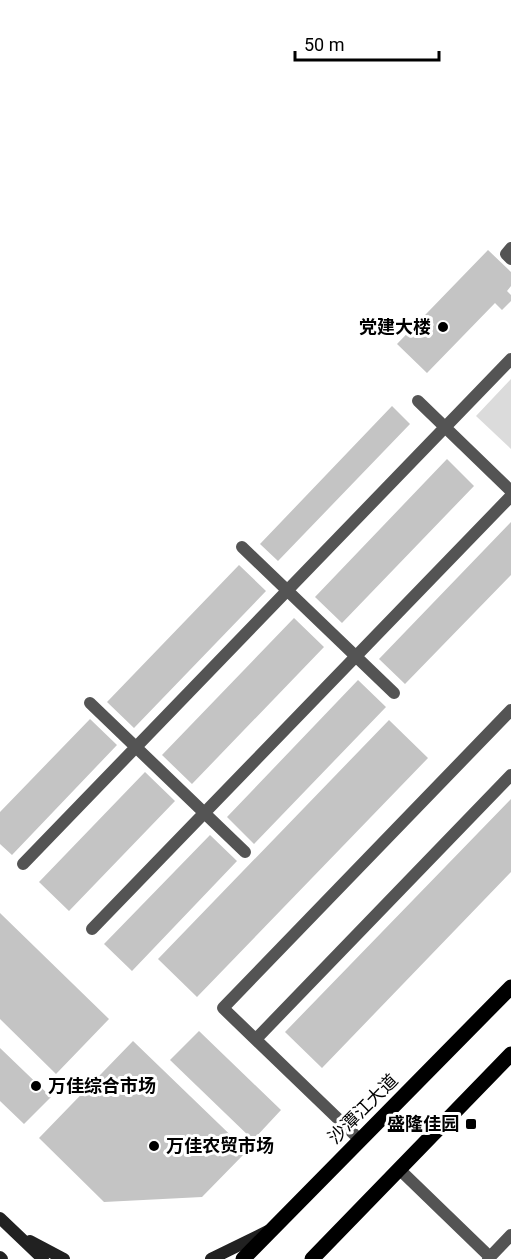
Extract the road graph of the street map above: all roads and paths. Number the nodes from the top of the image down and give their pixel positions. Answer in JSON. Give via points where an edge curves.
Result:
{"nodes":[{"id":1,"x":511,"y":248,"type":"edge"},
{"id":2,"x":511,"y":259,"type":"edge"},
{"id":3,"x":511,"y":359,"type":"edge"},
{"id":4,"x":418,"y":401,"type":"dead end"},
{"id":5,"x":445,"y":428,"type":"junction"},
{"id":6,"x":511,"y":491,"type":"edge"},
{"id":7,"x":511,"y":496,"type":"edge"},
{"id":8,"x":242,"y":547,"type":"dead end"},
{"id":9,"x":288,"y":591,"type":"junction"},
{"id":10,"x":356,"y":657,"type":"junction"},
{"id":11,"x":393,"y":693,"type":"dead end"},
{"id":12,"x":90,"y":703,"type":"dead end"},
{"id":13,"x":511,"y":710,"type":"edge"},
{"id":14,"x":136,"y":747,"type":"junction"},
{"id":15,"x":511,"y":775,"type":"edge"},
{"id":16,"x":205,"y":813,"type":"junction"},
{"id":17,"x":245,"y":852,"type":"dead end"},
{"id":18,"x":23,"y":864,"type":"dead end"},
{"id":19,"x":92,"y":929,"type":"dead end"},
{"id":20,"x":511,"y":987,"type":"edge"},
{"id":21,"x":256,"y":1039,"type":"junction"},
{"id":22,"x":511,"y":1054,"type":"edge"},
{"id":23,"x":360,"y":1140,"type":"junction"},
{"id":24,"x":399,"y":1169,"type":"junction"},
{"id":25,"x":0,"y":1218,"type":"edge"},
{"id":26,"x":274,"y":1228,"type":"junction"},
{"id":27,"x":17,"y":1234,"type":"junction"},
{"id":28,"x":511,"y":1235,"type":"edge"},
{"id":29,"x":489,"y":1258,"type":"edge"},
{"id":30,"x":43,"y":1259,"type":"edge"},
{"id":31,"x":63,"y":1259,"type":"edge"},
{"id":32,"x":211,"y":1259,"type":"edge"},
{"id":33,"x":243,"y":1259,"type":"edge"},
{"id":34,"x":312,"y":1259,"type":"edge"}],
"edges":[{"from":1,"to":2,"type":"lane","via":[[506,254]]},
{"from":3,"to":5,"type":"lane"},
{"from":4,"to":5,"type":"lane"},
{"from":5,"to":6,"type":"lane"},
{"from":5,"to":9,"type":"lane"},
{"from":7,"to":10,"type":"lane"},
{"from":8,"to":9,"type":"lane"},
{"from":9,"to":10,"type":"lane"},
{"from":9,"to":14,"type":"lane"},
{"from":10,"to":11,"type":"lane"},
{"from":10,"to":16,"type":"lane"},
{"from":12,"to":14,"type":"lane"},
{"from":13,"to":21,"type":"lane","via":[[223,1008]]},
{"from":14,"to":16,"type":"lane"},
{"from":14,"to":18,"type":"lane"},
{"from":15,"to":21,"type":"lane"},
{"from":16,"to":17,"type":"lane"},
{"from":16,"to":19,"type":"lane"},
{"from":20,"to":23,"type":"main road","name":"沙潭江大道"},
{"from":21,"to":23,"type":"lane"},
{"from":22,"to":24,"type":"main road"},
{"from":23,"to":26,"type":"main road","name":"沙潭江大道"},
{"from":24,"to":29,"type":"lane"},
{"from":24,"to":34,"type":"main road"},
{"from":25,"to":27,"type":"main road"},
{"from":26,"to":32,"type":"main road"},
{"from":26,"to":33,"type":"main road","name":"沙潭江大道"},
{"from":27,"to":30,"type":"main road"},
{"from":27,"to":31,"type":"main road"},
{"from":28,"to":29,"type":"lane"}]}
